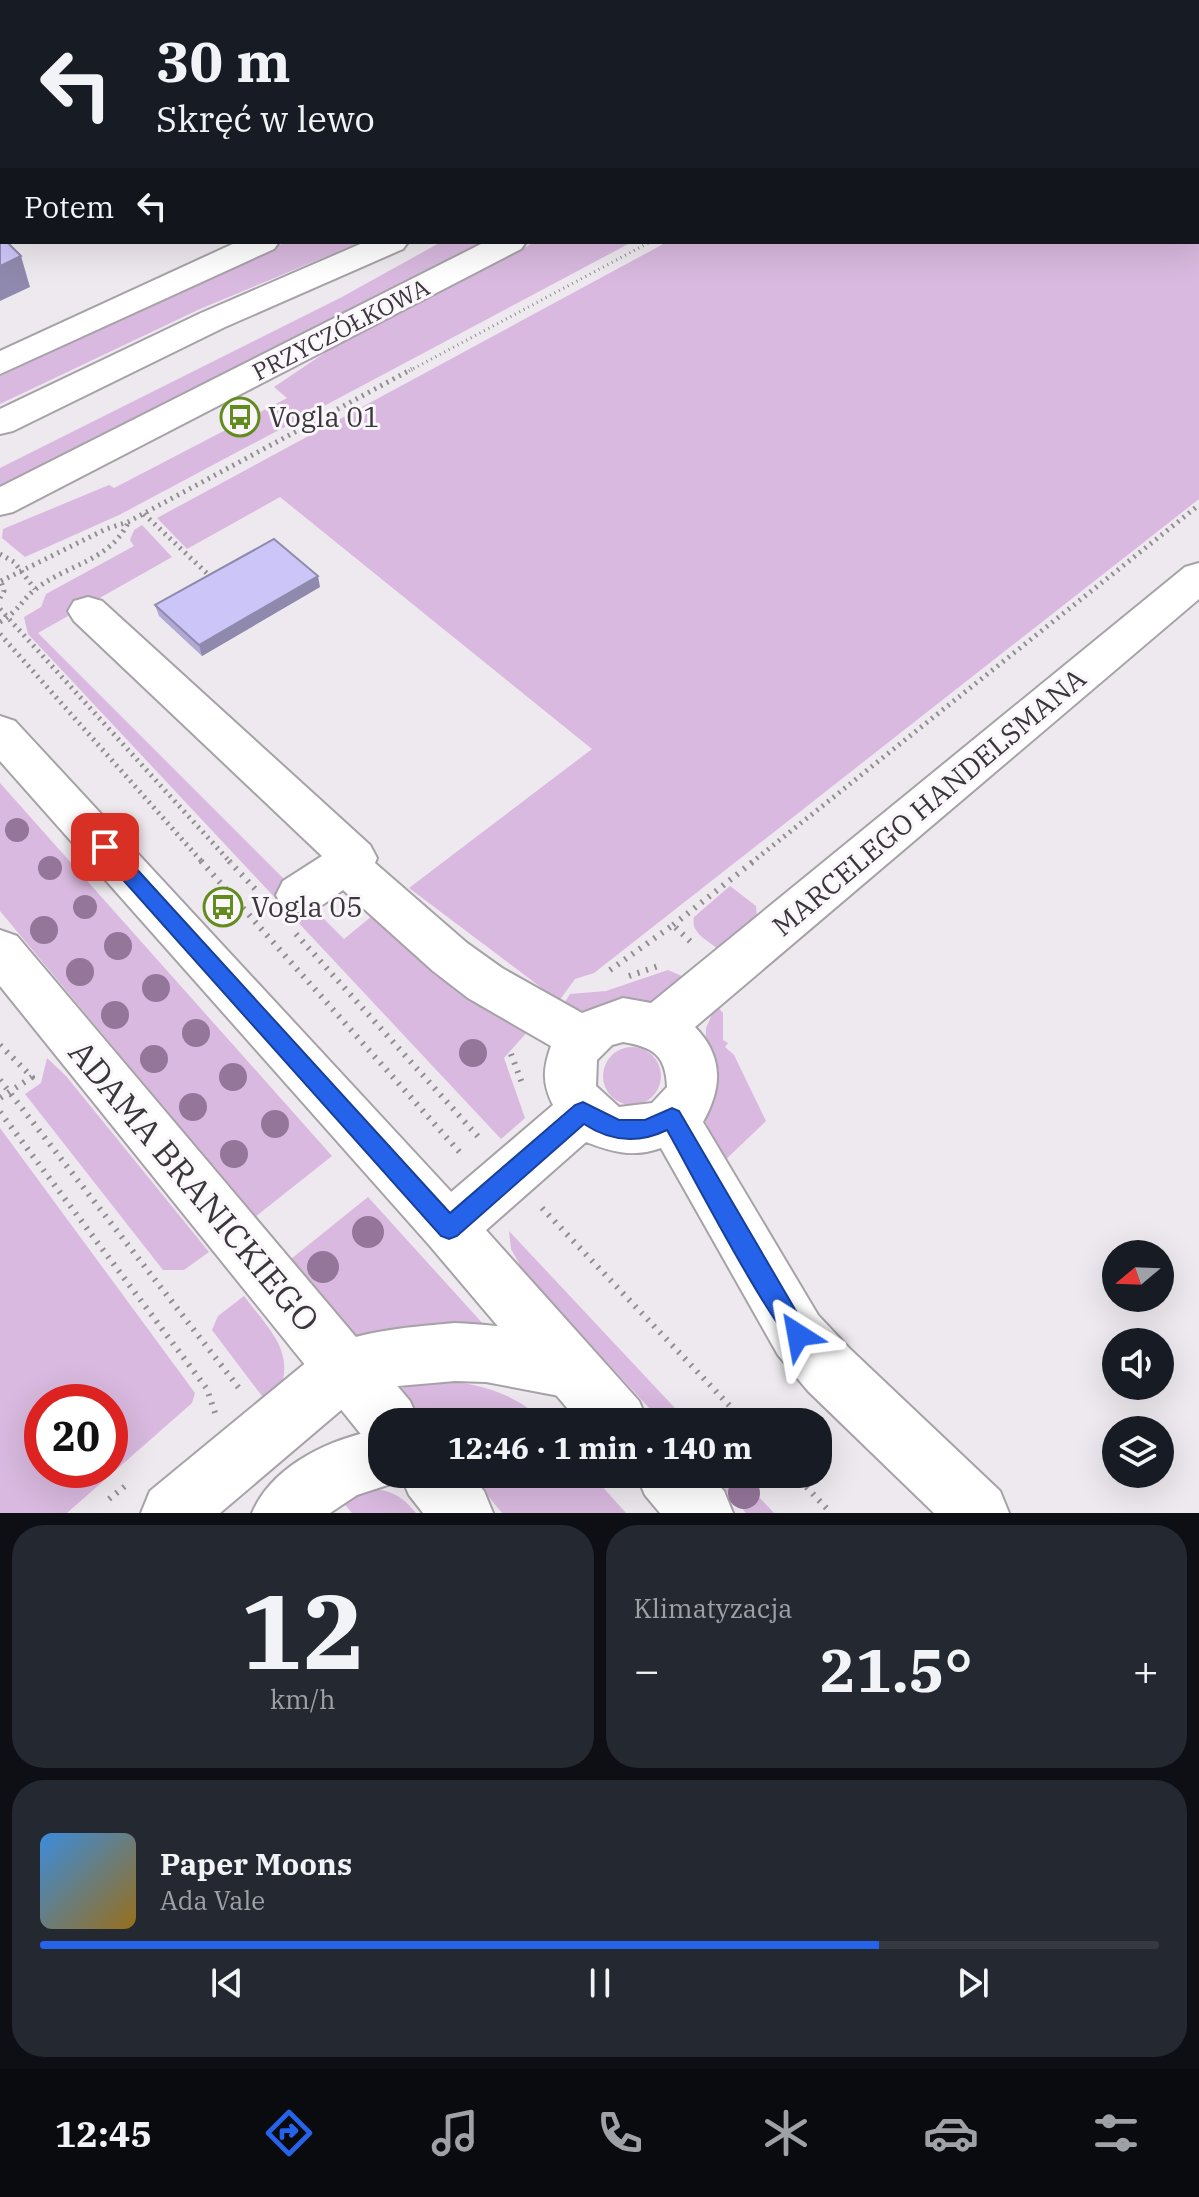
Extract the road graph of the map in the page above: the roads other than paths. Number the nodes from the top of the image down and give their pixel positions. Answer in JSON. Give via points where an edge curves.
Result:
{"nodes":[{"id":1,"x":259,"y":244,"type":"edge"},
{"id":2,"x":387,"y":244,"type":"edge"},
{"id":3,"x":506,"y":244,"type":"edge"},
{"id":4,"x":0,"y":364,"type":"edge"},
{"id":5,"x":0,"y":423,"type":"edge"},
{"id":6,"x":0,"y":503,"type":"edge"},
{"id":7,"x":1199,"y":577,"type":"edge"},
{"id":8,"x":88,"y":611,"type":"dead end"},
{"id":9,"x":0,"y":732,"type":"edge"},
{"id":10,"x":344,"y":864,"type":"junction"},
{"id":11,"x":300,"y":895,"type":"dead end"},
{"id":12,"x":0,"y":950,"type":"edge"},
{"id":13,"x":659,"y":1027,"type":"junction"},
{"id":14,"x":582,"y":1038,"type":"junction"},
{"id":15,"x":583,"y":1111,"type":"junction"},
{"id":16,"x":672,"y":1118,"type":"junction"},
{"id":17,"x":449,"y":1228,"type":"junction"},
{"id":18,"x":346,"y":1368,"type":"junction"},
{"id":19,"x":570,"y":1369,"type":"junction"},
{"id":20,"x":378,"y":1408,"type":"edge"},
{"id":21,"x":605,"y":1408,"type":"edge"},
{"id":22,"x":368,"y":1462,"type":"edge"},
{"id":23,"x":441,"y":1488,"type":"edge"},
{"id":24,"x":679,"y":1488,"type":"edge"},
{"id":25,"x":172,"y":1513,"type":"edge"},
{"id":26,"x":283,"y":1513,"type":"edge"},
{"id":27,"x":462,"y":1513,"type":"edge"},
{"id":28,"x":702,"y":1513,"type":"edge"},
{"id":29,"x":978,"y":1513,"type":"edge"}],
"edges":[{"from":1,"to":4,"type":"main road"},
{"from":2,"to":5,"type":"main road","name":"PRZYCZÓŁKOWA","via":[[213,320]]},
{"from":3,"to":6,"type":"main road","name":"PRZYCZÓŁKOWA"},
{"from":7,"to":13,"type":"main road","name":"MARCELEGO HANDELSMANA"},
{"from":8,"to":10,"type":"main road","via":[[354,858]]},
{"from":9,"to":17,"type":"main road"},
{"from":10,"to":11,"type":"main road"},
{"from":10,"to":14,"type":"main road","via":[[485,983]]},
{"from":12,"to":18,"type":"main road","name":"ADAMA BRANICKIEGO"},
{"from":13,"to":14,"type":"main road","via":[[623,1020]]},
{"from":13,"to":16,"type":"main road","via":[[680,1041],[692,1066],[690,1095]]},
{"from":14,"to":15,"type":"main road","via":[[567,1075]]},
{"from":15,"to":16,"type":"main road","via":[[619,1130],[647,1129]]},
{"from":15,"to":17,"type":"main road"},
{"from":16,"to":29,"type":"main road","via":[[798,1335]]},
{"from":17,"to":19,"type":"main road"},
{"from":18,"to":19,"type":"main road","via":[[455,1352]]},
{"from":18,"to":20,"type":"main road","name":"ADAMA BRANICKIEGO"},
{"from":18,"to":25,"type":"main road","via":[[247,1426]]},
{"from":19,"to":21,"type":"main road"},
{"from":22,"to":26,"type":"main road","via":[[328,1475]]},
{"from":23,"to":27,"type":"main road"},
{"from":24,"to":28,"type":"main road"}]}
